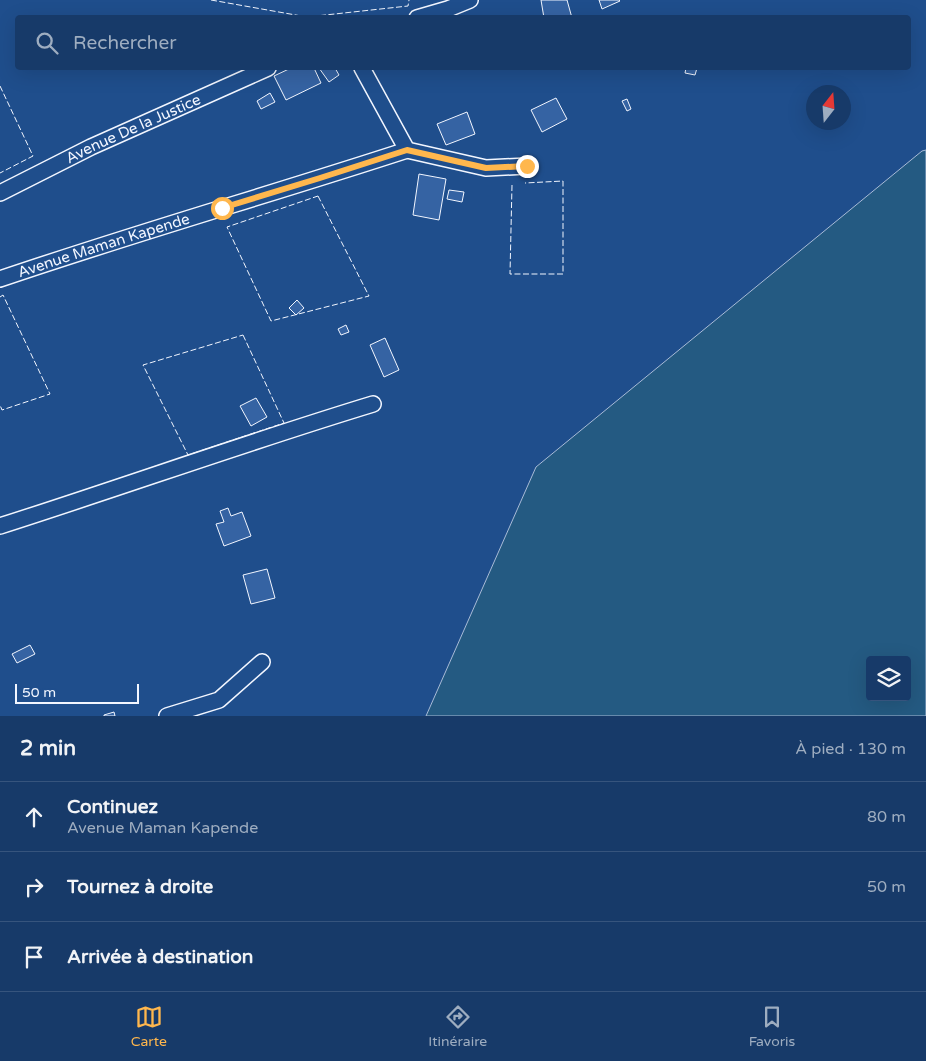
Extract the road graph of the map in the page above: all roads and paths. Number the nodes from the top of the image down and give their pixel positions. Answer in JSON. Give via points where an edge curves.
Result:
{"nodes":[{"id":1,"x":470,"y":0,"type":"edge"},
{"id":2,"x":427,"y":15,"type":"edge"},
{"id":3,"x":264,"y":70,"type":"edge"},
{"id":4,"x":363,"y":70,"type":"edge"},
{"id":5,"x":407,"y":150,"type":"junction"},
{"id":6,"x":527,"y":166,"type":"dead end"},
{"id":7,"x":0,"y":193,"type":"edge"},
{"id":8,"x":0,"y":279,"type":"edge"},
{"id":9,"x":373,"y":404,"type":"dead end"},
{"id":10,"x":0,"y":526,"type":"edge"},
{"id":11,"x":262,"y":662,"type":"dead end"},
{"id":12,"x":168,"y":716,"type":"edge"}],
"edges":[{"from":1,"to":2,"type":"street"},
{"from":3,"to":7,"type":"street","name":"Avenue De la Justice","via":[[91,147]]},
{"from":4,"to":5,"type":"street"},
{"from":5,"to":6,"type":"street","via":[[486,168]]},
{"from":5,"to":8,"type":"street","name":"Avenue Maman Kapende"},
{"from":9,"to":10,"type":"street"},
{"from":11,"to":12,"type":"street","via":[[219,700]]}]}
